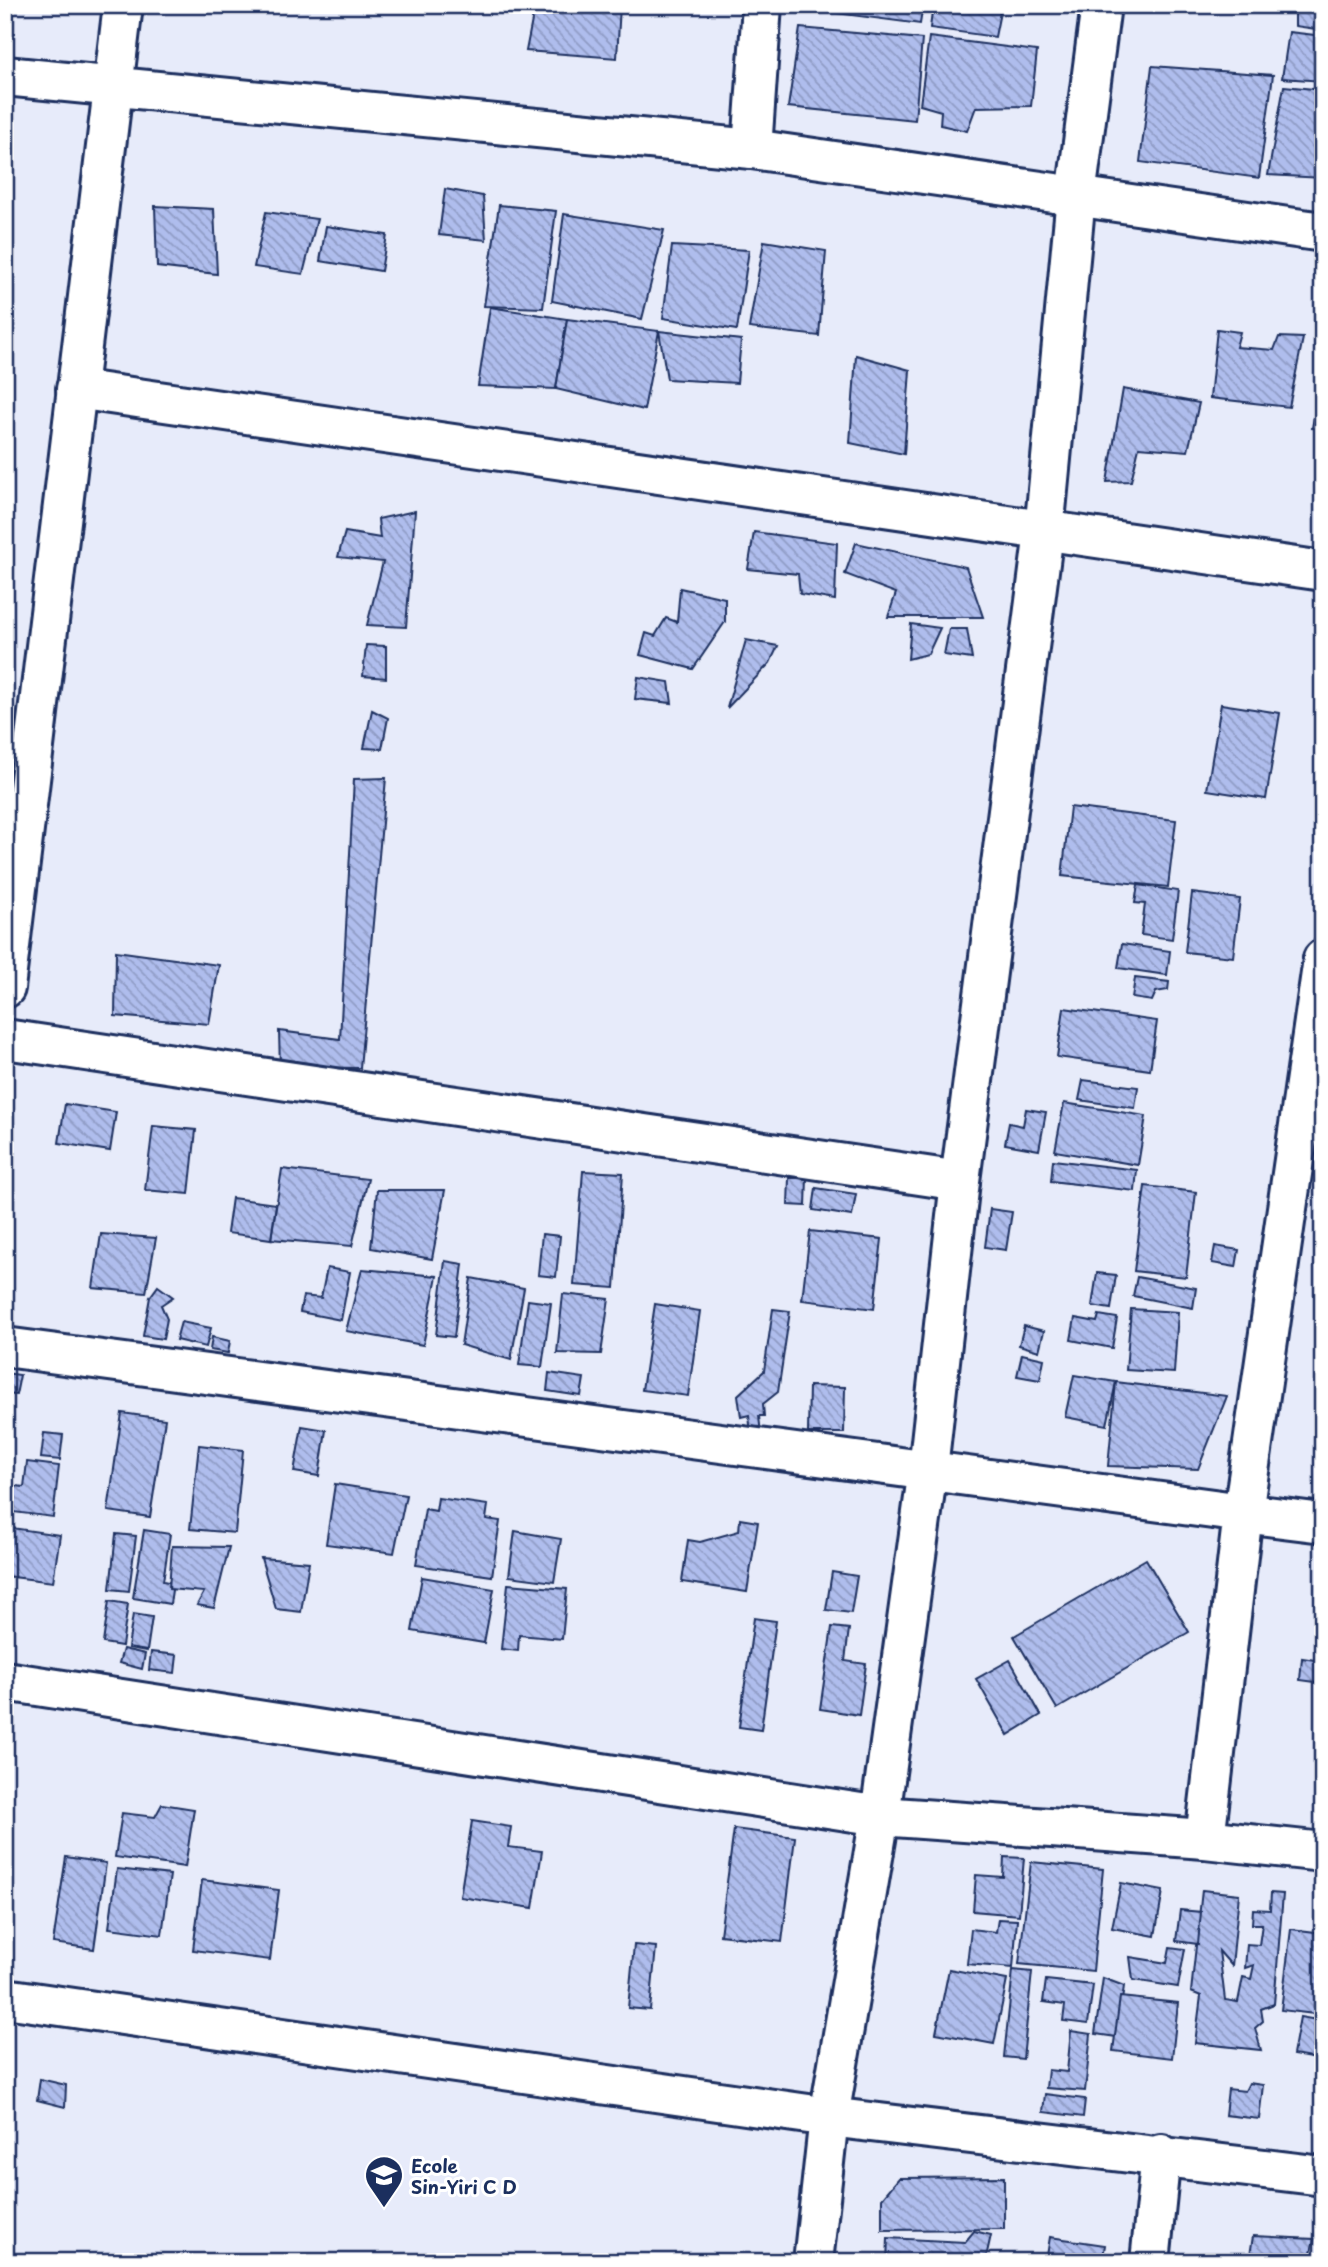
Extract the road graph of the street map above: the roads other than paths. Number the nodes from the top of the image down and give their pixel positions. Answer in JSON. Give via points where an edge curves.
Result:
{"nodes":[{"id":1,"x":123,"y":5,"type":"edge"},
{"id":2,"x":762,"y":5,"type":"edge"},
{"id":3,"x":1101,"y":5,"type":"edge"},
{"id":4,"x":5,"y":76,"type":"edge"},
{"id":5,"x":112,"y":86,"type":"junction"},
{"id":6,"x":752,"y":149,"type":"junction"},
{"id":7,"x":1076,"y":195,"type":"junction"},
{"id":8,"x":1323,"y":232,"type":"edge"},
{"id":9,"x":76,"y":389,"type":"junction"},
{"id":10,"x":1044,"y":532,"type":"junction"},
{"id":11,"x":1323,"y":571,"type":"edge"},
{"id":12,"x":1323,"y":959,"type":"edge"},
{"id":13,"x":5,"y":988,"type":"edge"},
{"id":14,"x":5,"y":1039,"type":"edge"},
{"id":15,"x":960,"y":1181,"type":"junction"},
{"id":16,"x":5,"y":1348,"type":"edge"},
{"id":17,"x":928,"y":1469,"type":"junction"},
{"id":18,"x":1242,"y":1513,"type":"junction"},
{"id":19,"x":1323,"y":1523,"type":"edge"},
{"id":20,"x":5,"y":1681,"type":"edge"},
{"id":21,"x":880,"y":1816,"type":"junction"},
{"id":22,"x":1205,"y":1839,"type":"junction"},
{"id":23,"x":1323,"y":1852,"type":"edge"},
{"id":24,"x":5,"y":1997,"type":"edge"},
{"id":25,"x":829,"y":2117,"type":"junction"},
{"id":26,"x":1161,"y":2154,"type":"junction"},
{"id":27,"x":1323,"y":2176,"type":"edge"},
{"id":28,"x":813,"y":2262,"type":"edge"},
{"id":29,"x":1150,"y":2262,"type":"edge"}],
"edges":[{"from":1,"to":5,"type":"street"},
{"from":2,"to":6,"type":"street"},
{"from":3,"to":7,"type":"street"},
{"from":4,"to":5,"type":"street"},
{"from":5,"to":6,"type":"street"},
{"from":5,"to":9,"type":"street"},
{"from":6,"to":7,"type":"street"},
{"from":7,"to":8,"type":"street"},
{"from":7,"to":10,"type":"street"},
{"from":9,"to":10,"type":"street"},
{"from":9,"to":13,"type":"street"},
{"from":10,"to":11,"type":"street"},
{"from":10,"to":15,"type":"street"},
{"from":12,"to":18,"type":"street"},
{"from":14,"to":15,"type":"street"},
{"from":15,"to":17,"type":"street"},
{"from":16,"to":17,"type":"street"},
{"from":17,"to":18,"type":"street"},
{"from":17,"to":21,"type":"street"},
{"from":18,"to":19,"type":"street"},
{"from":18,"to":22,"type":"street"},
{"from":20,"to":21,"type":"street"},
{"from":21,"to":22,"type":"street"},
{"from":21,"to":25,"type":"street"},
{"from":22,"to":23,"type":"street"},
{"from":24,"to":25,"type":"street"},
{"from":25,"to":26,"type":"street"},
{"from":25,"to":28,"type":"street"},
{"from":26,"to":27,"type":"street"},
{"from":26,"to":29,"type":"street"}]}
